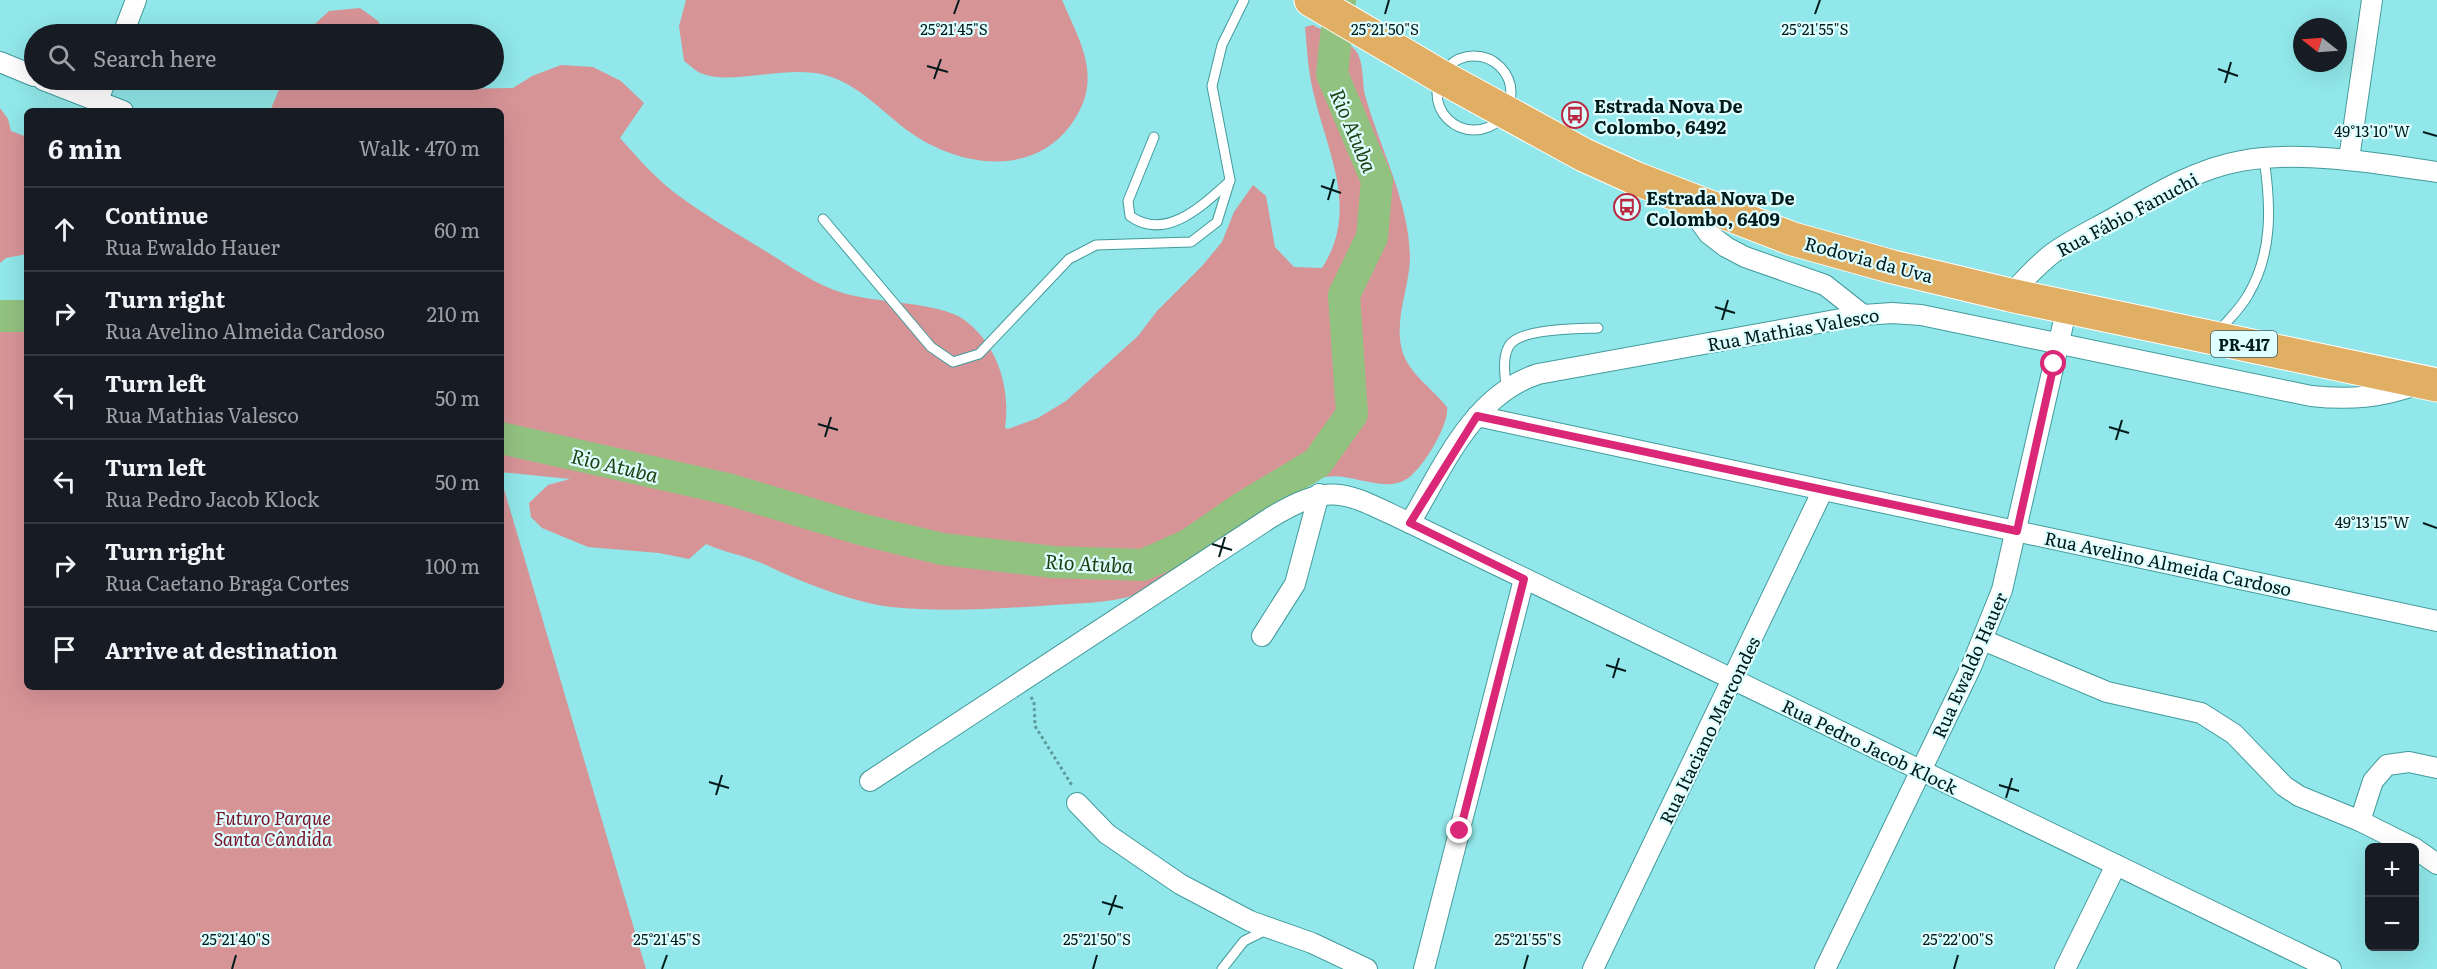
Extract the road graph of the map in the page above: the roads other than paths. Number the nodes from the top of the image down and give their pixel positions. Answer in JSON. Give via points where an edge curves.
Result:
{"nodes":[{"id":1,"x":136,"y":0,"type":"edge"},
{"id":2,"x":1244,"y":0,"type":"edge"},
{"id":3,"x":1311,"y":0,"type":"edge"},
{"id":4,"x":2372,"y":0,"type":"edge"},
{"id":5,"x":127,"y":24,"type":"edge"},
{"id":6,"x":0,"y":62,"type":"edge"},
{"id":7,"x":24,"y":72,"type":"edge"},
{"id":8,"x":68,"y":90,"type":"edge"},
{"id":9,"x":102,"y":90,"type":"edge"},
{"id":10,"x":97,"y":102,"type":"junction"},
{"id":11,"x":114,"y":108,"type":"edge"},
{"id":12,"x":1154,"y":137,"type":"dead end"},
{"id":13,"x":2264,"y":159,"type":"junction"},
{"id":14,"x":2349,"y":159,"type":"junction"},
{"id":15,"x":2437,"y":172,"type":"edge"},
{"id":16,"x":1230,"y":180,"type":"junction"},
{"id":17,"x":1682,"y":197,"type":"junction"},
{"id":18,"x":823,"y":219,"type":"dead end"},
{"id":19,"x":2010,"y":295,"type":"junction"},
{"id":20,"x":2067,"y":307,"type":"junction"},
{"id":21,"x":1863,"y":315,"type":"junction"},
{"id":22,"x":1598,"y":328,"type":"dead end"},
{"id":23,"x":2214,"y":338,"type":"junction"},
{"id":24,"x":2058,"y":343,"type":"junction"},
{"id":25,"x":2429,"y":384,"type":"edge"},
{"id":26,"x":1506,"y":387,"type":"junction"},
{"id":27,"x":1477,"y":416,"type":"junction"},
{"id":28,"x":1823,"y":490,"type":"junction"},
{"id":29,"x":1318,"y":494,"type":"junction"},
{"id":30,"x":1410,"y":523,"type":"junction"},
{"id":31,"x":2017,"y":531,"type":"junction"},
{"id":32,"x":1524,"y":579,"type":"junction"},
{"id":33,"x":2437,"y":621,"type":"edge"},
{"id":34,"x":1262,"y":636,"type":"dead end"},
{"id":35,"x":1983,"y":640,"type":"junction"},
{"id":36,"x":1734,"y":680,"type":"junction"},
{"id":37,"x":2437,"y":768,"type":"edge"},
{"id":38,"x":1921,"y":771,"type":"junction"},
{"id":39,"x":870,"y":781,"type":"dead end"},
{"id":40,"x":1077,"y":803,"type":"road end"},
{"id":41,"x":2360,"y":820,"type":"junction"},
{"id":42,"x":2404,"y":843,"type":"edge"},
{"id":43,"x":2419,"y":851,"type":"edge"},
{"id":44,"x":2437,"y":864,"type":"edge"},
{"id":45,"x":2116,"y":865,"type":"junction"},
{"id":46,"x":1268,"y":929,"type":"junction"},
{"id":47,"x":1222,"y":969,"type":"edge"},
{"id":48,"x":1366,"y":969,"type":"edge"},
{"id":49,"x":1424,"y":969,"type":"edge"},
{"id":50,"x":1593,"y":969,"type":"edge"},
{"id":51,"x":1825,"y":969,"type":"edge"},
{"id":52,"x":2065,"y":969,"type":"edge"},
{"id":53,"x":2331,"y":969,"type":"edge"}],
"edges":[{"from":1,"to":5,"type":"street"},
{"from":2,"to":16,"type":"lane","via":[[1222,45],[1212,86]]},
{"from":3,"to":17,"type":"highway","name":"Rodovia da Uva","number":"PR-417","via":[[1506,113],[1584,154]]},
{"from":4,"to":14,"type":"street"},
{"from":6,"to":7,"type":"street"},
{"from":8,"to":10,"type":"street"},
{"from":9,"to":10,"type":"street"},
{"from":10,"to":11,"type":"street"},
{"from":12,"to":16,"type":"lane","via":[[1128,201],[1130,216],[1140,224],[1164,225],[1194,212]]},
{"from":13,"to":14,"type":"street","name":"Rua Fábio Fanuchi"},
{"from":13,"to":19,"type":"street","name":"Rua Fábio Fanuchi","via":[[2217,168],[2155,195],[2053,253]]},
{"from":13,"to":23,"type":"lane","via":[[2270,197],[2263,257],[2248,295]]},
{"from":14,"to":15,"type":"street","name":"Rua Fábio Fanuchi"},
{"from":16,"to":18,"type":"lane","via":[[1216,222],[1191,242],[1096,245],[1069,259],[979,354],[953,362],[931,347]]},
{"from":17,"to":19,"type":"highway","name":"Rodovia da Uva","number":"PR-417","via":[[1842,254]]},
{"from":17,"to":21,"type":"street","via":[[1709,234],[1726,247],[1825,285]]},
{"from":19,"to":20,"type":"highway","name":"Rodovia da Uva","number":"PR-417"},
{"from":20,"to":23,"type":"highway","name":"Rodovia da Uva","number":"PR-417"},
{"from":20,"to":24,"type":"street","name":"Rua Ewaldo Hauer"},
{"from":21,"to":24,"type":"street","name":"Rua Mathias Valesco","via":[[1920,315]]},
{"from":21,"to":26,"type":"street","name":"Rua Mathias Valesco","via":[[1538,374]]},
{"from":22,"to":26,"type":"lane","via":[[1537,333],[1513,341],[1504,363]]},
{"from":23,"to":25,"type":"highway","name":"Rodovia da Uva","number":"PR-417"},
{"from":24,"to":25,"type":"street","name":"Rua Mathias Valesco","via":[[2333,399],[2380,396]]},
{"from":24,"to":31,"type":"street","name":"Rua Ewaldo Hauer"},
{"from":26,"to":27,"type":"street","name":"Rua Mathias Valesco"},
{"from":27,"to":28,"type":"street","name":"Rua Avelino Almeida Cardoso"},
{"from":27,"to":30,"type":"street","name":"Rua Mathias Valesco"},
{"from":28,"to":31,"type":"street","name":"Rua Avelino Almeida Cardoso"},
{"from":28,"to":36,"type":"street","name":"Rua Itaciano Marcondes"},
{"from":29,"to":30,"type":"street","name":"Rua Pedro Jacob Klock","via":[[1353,498]]},
{"from":29,"to":34,"type":"street","via":[[1295,584]]},
{"from":29,"to":39,"type":"street","via":[[1270,518]]},
{"from":30,"to":32,"type":"street","name":"Rua Pedro Jacob Klock"},
{"from":31,"to":33,"type":"street","name":"Rua Avelino Almeida Cardoso"},
{"from":31,"to":35,"type":"street","name":"Rua Ewaldo Hauer","via":[[2002,590]]},
{"from":32,"to":36,"type":"street","name":"Rua Pedro Jacob Klock"},
{"from":32,"to":49,"type":"street"},
{"from":35,"to":38,"type":"street","name":"Rua Ewaldo Hauer"},
{"from":35,"to":41,"type":"street","via":[[2107,692],[2201,713],[2234,734],[2284,786],[2299,796]]},
{"from":36,"to":38,"type":"street","name":"Rua Pedro Jacob Klock"},
{"from":36,"to":50,"type":"street","name":"Rua Itaciano Marcondes"},
{"from":37,"to":41,"type":"street","via":[[2409,762],[2387,765],[2373,781]]},
{"from":38,"to":45,"type":"street","name":"Rua Pedro Jacob Klock"},
{"from":38,"to":51,"type":"street","name":"Rua Ewaldo Hauer"},
{"from":40,"to":46,"type":"street","via":[[1125,848],[1200,896]]},
{"from":41,"to":42,"type":"street"},
{"from":43,"to":44,"type":"street"},
{"from":45,"to":52,"type":"street"},
{"from":45,"to":53,"type":"street","name":"Rua Pedro Jacob Klock"},
{"from":46,"to":47,"type":"lane","via":[[1244,941]]},
{"from":46,"to":48,"type":"street","via":[[1312,943]]}]}
